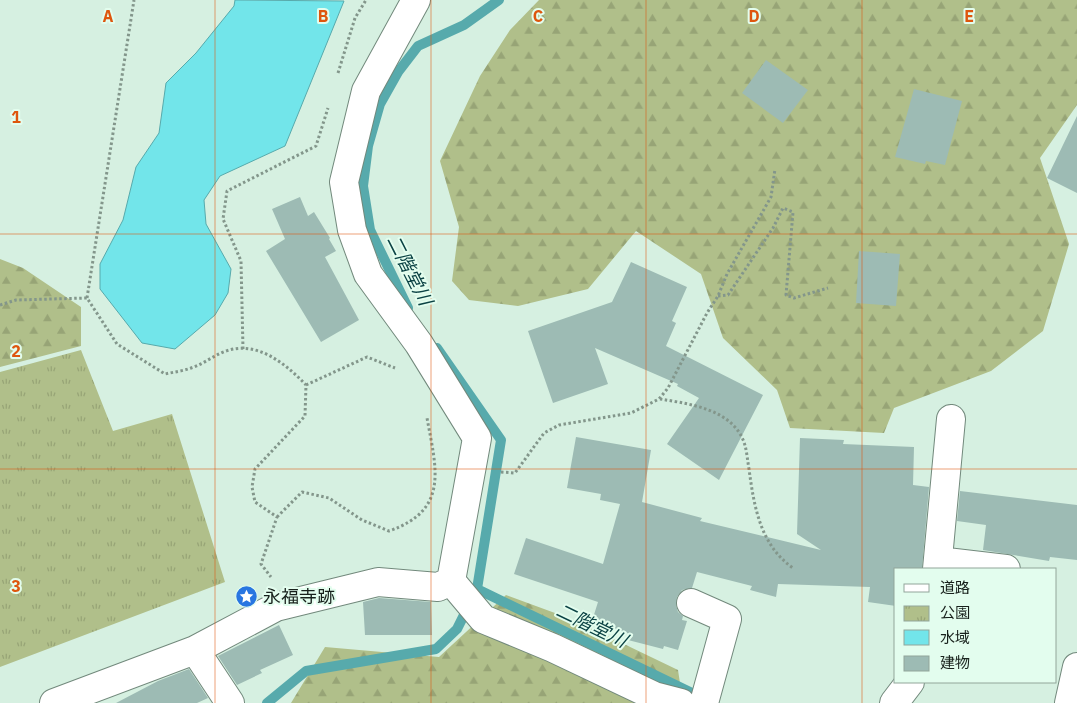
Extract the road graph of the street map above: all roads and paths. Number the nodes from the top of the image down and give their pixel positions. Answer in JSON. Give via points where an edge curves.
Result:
{"nodes":[{"id":1,"x":134,"y":0,"type":"edge"},
{"id":2,"x":366,"y":0,"type":"edge"},
{"id":3,"x":416,"y":0,"type":"edge"},
{"id":4,"x":335,"y":82,"type":"dead end"},
{"id":5,"x":330,"y":101,"type":"dead end"},
{"id":6,"x":775,"y":169,"type":"dead end"},
{"id":7,"x":828,"y":288,"type":"dead end"},
{"id":8,"x":718,"y":296,"type":"junction"},
{"id":9,"x":87,"y":298,"type":"junction"},
{"id":10,"x":0,"y":305,"type":"edge"},
{"id":11,"x":243,"y":349,"type":"junction"},
{"id":12,"x":400,"y":375,"type":"dead end"},
{"id":13,"x":306,"y":385,"type":"junction"},
{"id":14,"x":659,"y":399,"type":"junction"},
{"id":15,"x":426,"y":418,"type":"dead end"},
{"id":16,"x":951,"y":419,"type":"dead end"},
{"id":17,"x":472,"y":471,"type":"junction"},
{"id":18,"x":276,"y":517,"type":"junction"},
{"id":19,"x":937,"y":565,"type":"edge"},
{"id":20,"x":793,"y":568,"type":"dead end"},
{"id":21,"x":989,"y":568,"type":"edge"},
{"id":22,"x":451,"y":581,"type":"junction"},
{"id":23,"x":274,"y":582,"type":"dead end"},
{"id":24,"x":691,"y":603,"type":"dead end"},
{"id":25,"x":195,"y":650,"type":"junction"},
{"id":26,"x":1077,"y":667,"type":"edge"},
{"id":27,"x":909,"y":683,"type":"edge"},
{"id":28,"x":54,"y":703,"type":"edge"},
{"id":29,"x":230,"y":703,"type":"edge"},
{"id":30,"x":680,"y":703,"type":"edge"},
{"id":31,"x":704,"y":703,"type":"edge"},
{"id":32,"x":894,"y":703,"type":"edge"},
{"id":33,"x":1069,"y":703,"type":"edge"}],
"edges":[{"from":1,"to":9,"type":"path"},
{"from":2,"to":4,"type":"path","via":[[355,18]]},
{"from":3,"to":17,"type":"street","via":[[366,91],[344,182],[352,230],[368,274],[420,344],[477,438]]},
{"from":5,"to":11,"type":"path","via":[[316,146],[227,191],[223,219],[241,261]]},
{"from":6,"to":8,"type":"path","via":[[771,197]]},
{"from":7,"to":8,"type":"path","via":[[794,298],[786,296],[793,212],[782,208],[773,228],[728,295]]},
{"from":8,"to":14,"type":"path"},
{"from":9,"to":10,"type":"path","via":[[16,300]]},
{"from":9,"to":11,"type":"path","via":[[117,344],[165,374],[192,368],[228,350]]},
{"from":11,"to":13,"type":"path","via":[[257,349],[290,368]]},
{"from":12,"to":13,"type":"path","via":[[395,367],[367,357]]},
{"from":13,"to":18,"type":"path","via":[[306,416],[255,469],[252,487],[255,502]]},
{"from":14,"to":17,"type":"path","via":[[631,413],[560,425],[544,433],[515,473]]},
{"from":14,"to":20,"type":"path","via":[[690,404],[717,414],[734,425],[746,441],[760,522],[770,546]]},
{"from":15,"to":18,"type":"path","via":[[436,470],[433,491],[424,511],[408,524],[389,531],[362,520],[329,498],[302,492]]},
{"from":16,"to":19,"type":"street"},
{"from":17,"to":22,"type":"street"},
{"from":18,"to":23,"type":"path","via":[[261,564]]},
{"from":19,"to":21,"type":"street"},
{"from":22,"to":25,"type":"street","via":[[438,587],[378,582],[276,606]]},
{"from":22,"to":30,"type":"street","via":[[484,619],[654,696]]},
{"from":24,"to":31,"type":"street","via":[[727,619]]},
{"from":25,"to":28,"type":"street"},
{"from":25,"to":29,"type":"street"},
{"from":26,"to":33,"type":"street"},
{"from":27,"to":32,"type":"street"}]}
